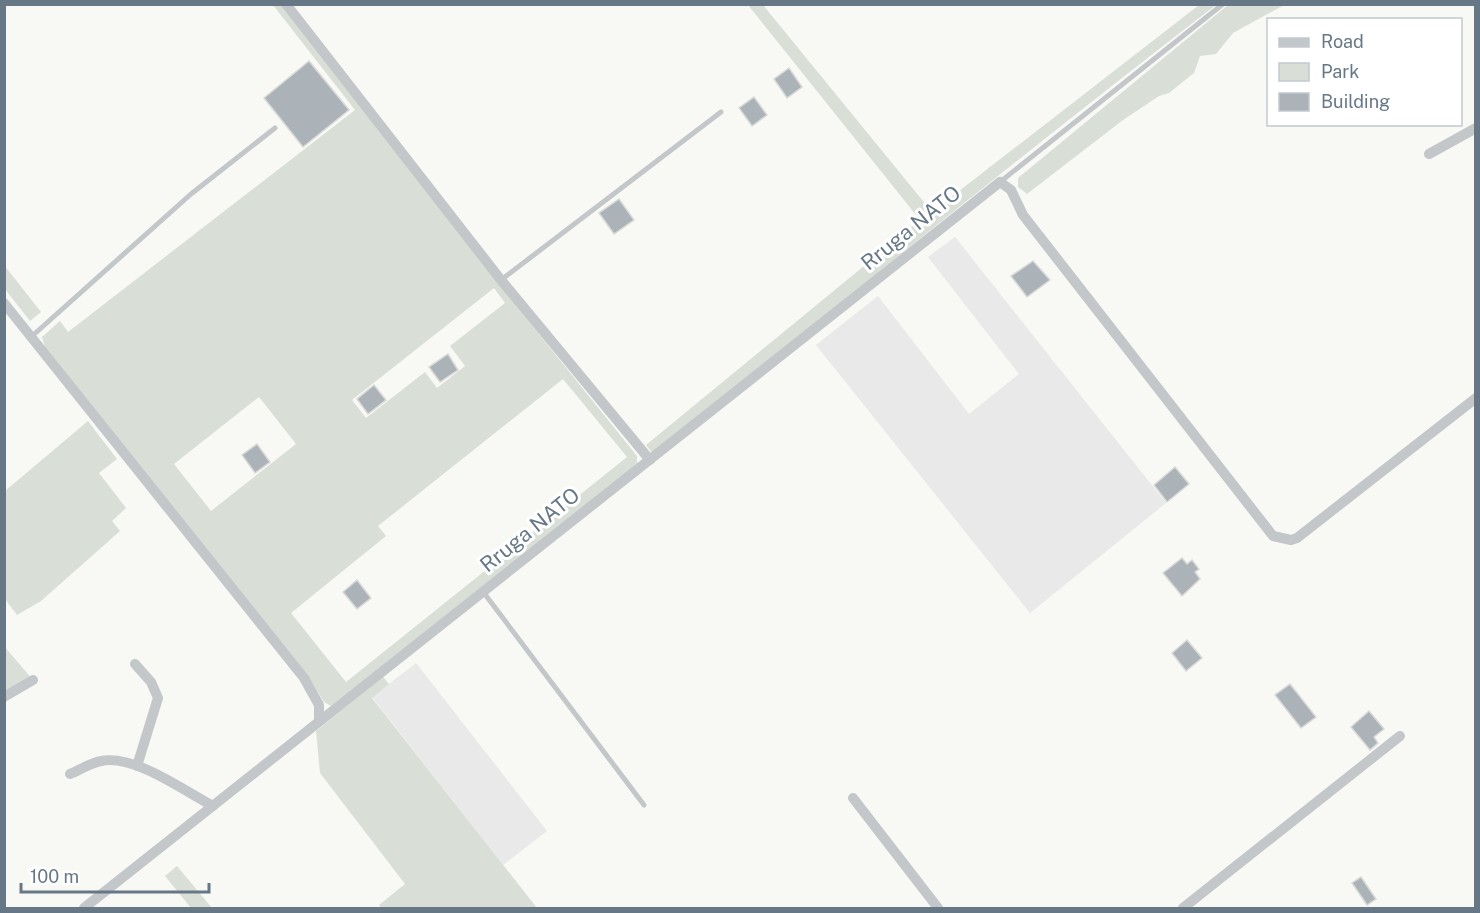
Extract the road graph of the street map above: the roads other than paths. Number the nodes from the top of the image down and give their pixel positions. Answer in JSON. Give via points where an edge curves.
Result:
{"nodes":[{"id":1,"x":286,"y":4,"type":"edge"},
{"id":2,"x":1223,"y":4,"type":"edge"},
{"id":3,"x":721,"y":112,"type":"dead end"},
{"id":4,"x":275,"y":128,"type":"dead end"},
{"id":5,"x":1476,"y":128,"type":"edge"},
{"id":6,"x":1429,"y":154,"type":"dead end"},
{"id":7,"x":1000,"y":182,"type":"junction"},
{"id":8,"x":501,"y":280,"type":"junction"},
{"id":9,"x":4,"y":303,"type":"edge"},
{"id":10,"x":31,"y":337,"type":"junction"},
{"id":11,"x":1476,"y":398,"type":"edge"},
{"id":12,"x":650,"y":460,"type":"junction"},
{"id":13,"x":484,"y":593,"type":"junction"},
{"id":14,"x":135,"y":664,"type":"dead end"},
{"id":15,"x":33,"y":680,"type":"dead end"},
{"id":16,"x":4,"y":697,"type":"edge"},
{"id":17,"x":319,"y":720,"type":"junction"},
{"id":18,"x":1400,"y":736,"type":"dead end"},
{"id":19,"x":137,"y":766,"type":"junction"},
{"id":20,"x":70,"y":774,"type":"dead end"},
{"id":21,"x":853,"y":798,"type":"dead end"},
{"id":22,"x":644,"y":805,"type":"dead end"},
{"id":23,"x":213,"y":806,"type":"junction"},
{"id":24,"x":84,"y":909,"type":"edge"},
{"id":25,"x":938,"y":909,"type":"edge"},
{"id":26,"x":1183,"y":909,"type":"edge"}],
"edges":[{"from":1,"to":8,"type":"street"},
{"from":2,"to":7,"type":"lane"},
{"from":3,"to":8,"type":"lane"},
{"from":4,"to":10,"type":"lane","via":[[191,194]]},
{"from":5,"to":6,"type":"street"},
{"from":7,"to":11,"type":"street","via":[[1011,190],[1023,215],[1273,536],[1297,538]]},
{"from":7,"to":12,"type":"street","name":"Rruga NATO"},
{"from":8,"to":12,"type":"street"},
{"from":9,"to":10,"type":"street"},
{"from":10,"to":17,"type":"street","via":[[304,678],[319,705]]},
{"from":12,"to":13,"type":"street","name":"Rruga NATO","via":[[554,533]]},
{"from":13,"to":17,"type":"street","name":"Rruga NATO"},
{"from":13,"to":22,"type":"lane"},
{"from":14,"to":19,"type":"street","via":[[152,682],[158,698]]},
{"from":15,"to":16,"type":"street"},
{"from":17,"to":23,"type":"street","name":"Rruga NATO"},
{"from":18,"to":26,"type":"street"},
{"from":19,"to":20,"type":"street","via":[[118,760],[99,761]]},
{"from":19,"to":23,"type":"street"},
{"from":21,"to":25,"type":"street"},
{"from":23,"to":24,"type":"street","name":"Rruga NATO"}]}
